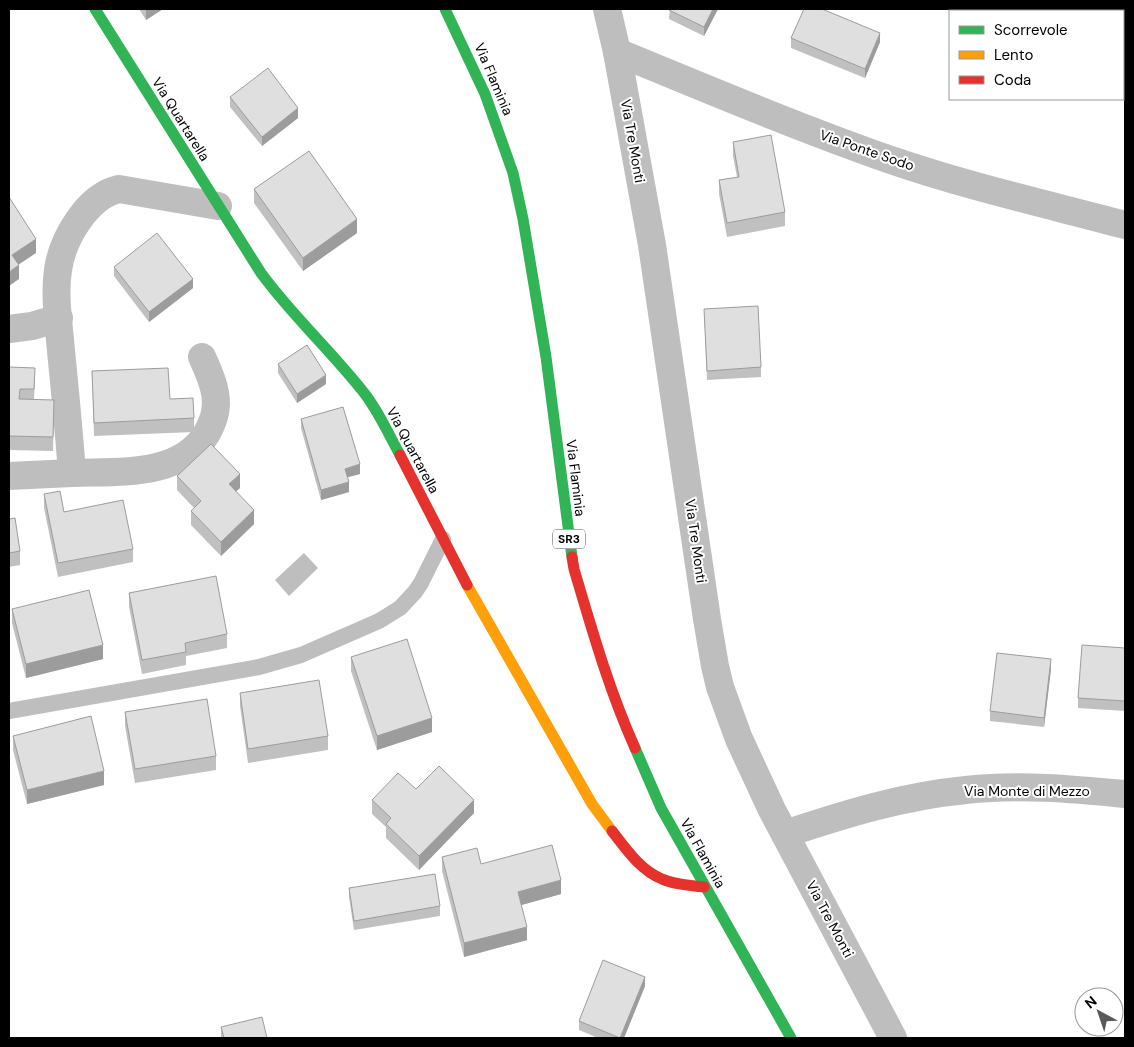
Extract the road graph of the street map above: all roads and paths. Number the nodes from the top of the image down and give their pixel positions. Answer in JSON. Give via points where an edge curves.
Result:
{"nodes":[{"id":1,"x":95,"y":9,"type":"edge"},
{"id":2,"x":445,"y":9,"type":"edge"},
{"id":3,"x":607,"y":9,"type":"edge"},
{"id":4,"x":617,"y":52,"type":"junction"},
{"id":5,"x":218,"y":206,"type":"junction"},
{"id":6,"x":1125,"y":225,"type":"edge"},
{"id":7,"x":59,"y":318,"type":"junction"},
{"id":8,"x":9,"y":329,"type":"edge"},
{"id":9,"x":202,"y":357,"type":"dead end"},
{"id":10,"x":72,"y":473,"type":"junction"},
{"id":11,"x":9,"y":476,"type":"edge"},
{"id":12,"x":442,"y":539,"type":"junction"},
{"id":13,"x":9,"y":711,"type":"edge"},
{"id":14,"x":1125,"y":794,"type":"edge"},
{"id":15,"x":785,"y":834,"type":"junction"},
{"id":16,"x":704,"y":887,"type":"junction"},
{"id":17,"x":791,"y":1038,"type":"edge"},
{"id":18,"x":892,"y":1038,"type":"edge"}],
"edges":[{"from":1,"to":5,"type":"main road","name":"Via Quartarella"},
{"from":2,"to":16,"type":"main road","name":"Via Flaminia","number":"SR3","via":[[486,94],[513,173],[546,357],[569,542],[595,643],[619,712],[657,799]]},
{"from":3,"to":4,"type":"street","name":"Via Tre Monti"},
{"from":4,"to":6,"type":"street","name":"Via Ponte Sodo","via":[[890,159],[976,186]]},
{"from":4,"to":15,"type":"street","name":"Via Tre Monti","via":[[652,245],[715,666],[739,739]]},
{"from":5,"to":7,"type":"street","via":[[126,189],[106,193],[79,219],[63,248],[57,282]]},
{"from":5,"to":12,"type":"main road","name":"Via Quartarella","via":[[280,299],[362,390],[385,427]]},
{"from":7,"to":8,"type":"street"},
{"from":7,"to":10,"type":"street"},
{"from":9,"to":10,"type":"street","via":[[214,387],[216,413],[196,447],[178,458],[150,468]]},
{"from":10,"to":11,"type":"street"},
{"from":12,"to":13,"type":"lane","via":[[415,592],[400,608],[308,653],[259,667]]},
{"from":12,"to":16,"type":"main road","name":"Via Quartarella","via":[[592,804],[627,851],[647,871],[663,880]]},
{"from":14,"to":15,"type":"street","name":"Via Monte di Mezzo","via":[[1057,788],[967,789],[881,804]]},
{"from":15,"to":18,"type":"street","name":"Via Tre Monti"},
{"from":16,"to":17,"type":"main road","name":"Via Flaminia","number":"SR3"}]}
